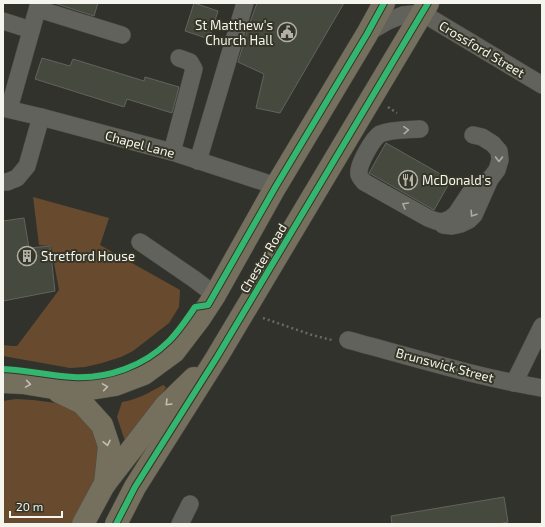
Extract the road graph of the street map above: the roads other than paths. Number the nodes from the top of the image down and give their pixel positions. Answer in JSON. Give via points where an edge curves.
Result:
{"nodes":[{"id":1,"x":245,"y":3,"type":"edge"},
{"id":2,"x":384,"y":3,"type":"edge"},
{"id":3,"x":38,"y":6,"type":"edge"},
{"id":4,"x":425,"y":8,"type":"edge"},
{"id":5,"x":3,"y":21,"type":"edge"},
{"id":6,"x":31,"y":30,"type":"junction"},
{"id":7,"x":367,"y":34,"type":"junction"},
{"id":8,"x":122,"y":35,"type":"dead end"},
{"id":9,"x":179,"y":58,"type":"dead end"},
{"id":10,"x":542,"y":85,"type":"edge"},
{"id":11,"x":6,"y":108,"type":"edge"},
{"id":12,"x":41,"y":117,"type":"junction"},
{"id":13,"x":420,"y":129,"type":"dead end"},
{"id":14,"x":473,"y":135,"type":"dead end"},
{"id":15,"x":172,"y":152,"type":"junction"},
{"id":16,"x":198,"y":161,"type":"junction"},
{"id":17,"x":3,"y":182,"type":"edge"},
{"id":18,"x":276,"y":186,"type":"junction"},
{"id":19,"x":140,"y":242,"type":"dead end"},
{"id":20,"x":215,"y":294,"type":"junction"},
{"id":21,"x":542,"y":326,"type":"edge"},
{"id":22,"x":348,"y":340,"type":"road end"},
{"id":23,"x":217,"y":357,"type":"junction"},
{"id":24,"x":3,"y":382,"type":"edge"},
{"id":25,"x":514,"y":383,"type":"junction"},
{"id":26,"x":53,"y":388,"type":"junction"},
{"id":27,"x":542,"y":388,"type":"edge"},
{"id":28,"x":104,"y":485,"type":"junction"},
{"id":29,"x":190,"y":504,"type":"dead end"},
{"id":30,"x":83,"y":524,"type":"edge"},
{"id":31,"x":116,"y":524,"type":"edge"},
{"id":32,"x":180,"y":524,"type":"edge"}],
"edges":[{"from":1,"to":16,"type":"street"},
{"from":2,"to":7,"type":"highway","name":"Chester Road"},
{"from":3,"to":6,"type":"street"},
{"from":3,"to":8,"type":"street"},
{"from":4,"to":7,"type":"street","via":[[388,20]]},
{"from":4,"to":10,"type":"street","name":"Crossford Street"},
{"from":4,"to":23,"type":"highway","name":"Chester Road"},
{"from":5,"to":6,"type":"street"},
{"from":6,"to":11,"type":"street"},
{"from":7,"to":18,"type":"highway","name":"Chester Road"},
{"from":9,"to":15,"type":"street","via":[[190,62],[194,69]]},
{"from":11,"to":12,"type":"street","name":"Chapel Lane"},
{"from":12,"to":15,"type":"street","name":"Chapel Lane"},
{"from":12,"to":17,"type":"street","via":[[27,166],[17,178]]},
{"from":14,"to":13,"type":"street","one_way":true,"via":[[493,144],[498,151],[500,160],[497,170],[490,179],[470,193],[456,214],[442,222],[428,218],[364,182],[358,174],[360,164],[377,136],[389,132]]},
{"from":15,"to":16,"type":"street","name":"Chapel Lane"},
{"from":16,"to":18,"type":"street","name":"Chapel Lane"},
{"from":18,"to":20,"type":"highway","name":"Chester Road"},
{"from":19,"to":20,"type":"street"},
{"from":26,"to":20,"type":"highway","name":"Chester Road","one_way":true,"via":[[84,390],[115,385],[144,374],[174,352]]},
{"from":21,"to":25,"type":"street"},
{"from":22,"to":25,"type":"street","name":"Brunswick Street"},
{"from":23,"to":28,"type":"highway","name":"Chester Road","one_way":true,"via":[[165,406]]},
{"from":23,"to":31,"type":"highway","name":"Chester Road","via":[[135,487]]},
{"from":24,"to":26,"type":"highway","name":"Chester Road","one_way":true},
{"from":25,"to":27,"type":"street","name":"Brunswick Street"},
{"from":26,"to":28,"type":"highway","name":"Chester Road","one_way":true,"via":[[82,403],[102,424],[109,446]]},
{"from":28,"to":30,"type":"highway","name":"Chester Road"},
{"from":29,"to":32,"type":"street"}]}
